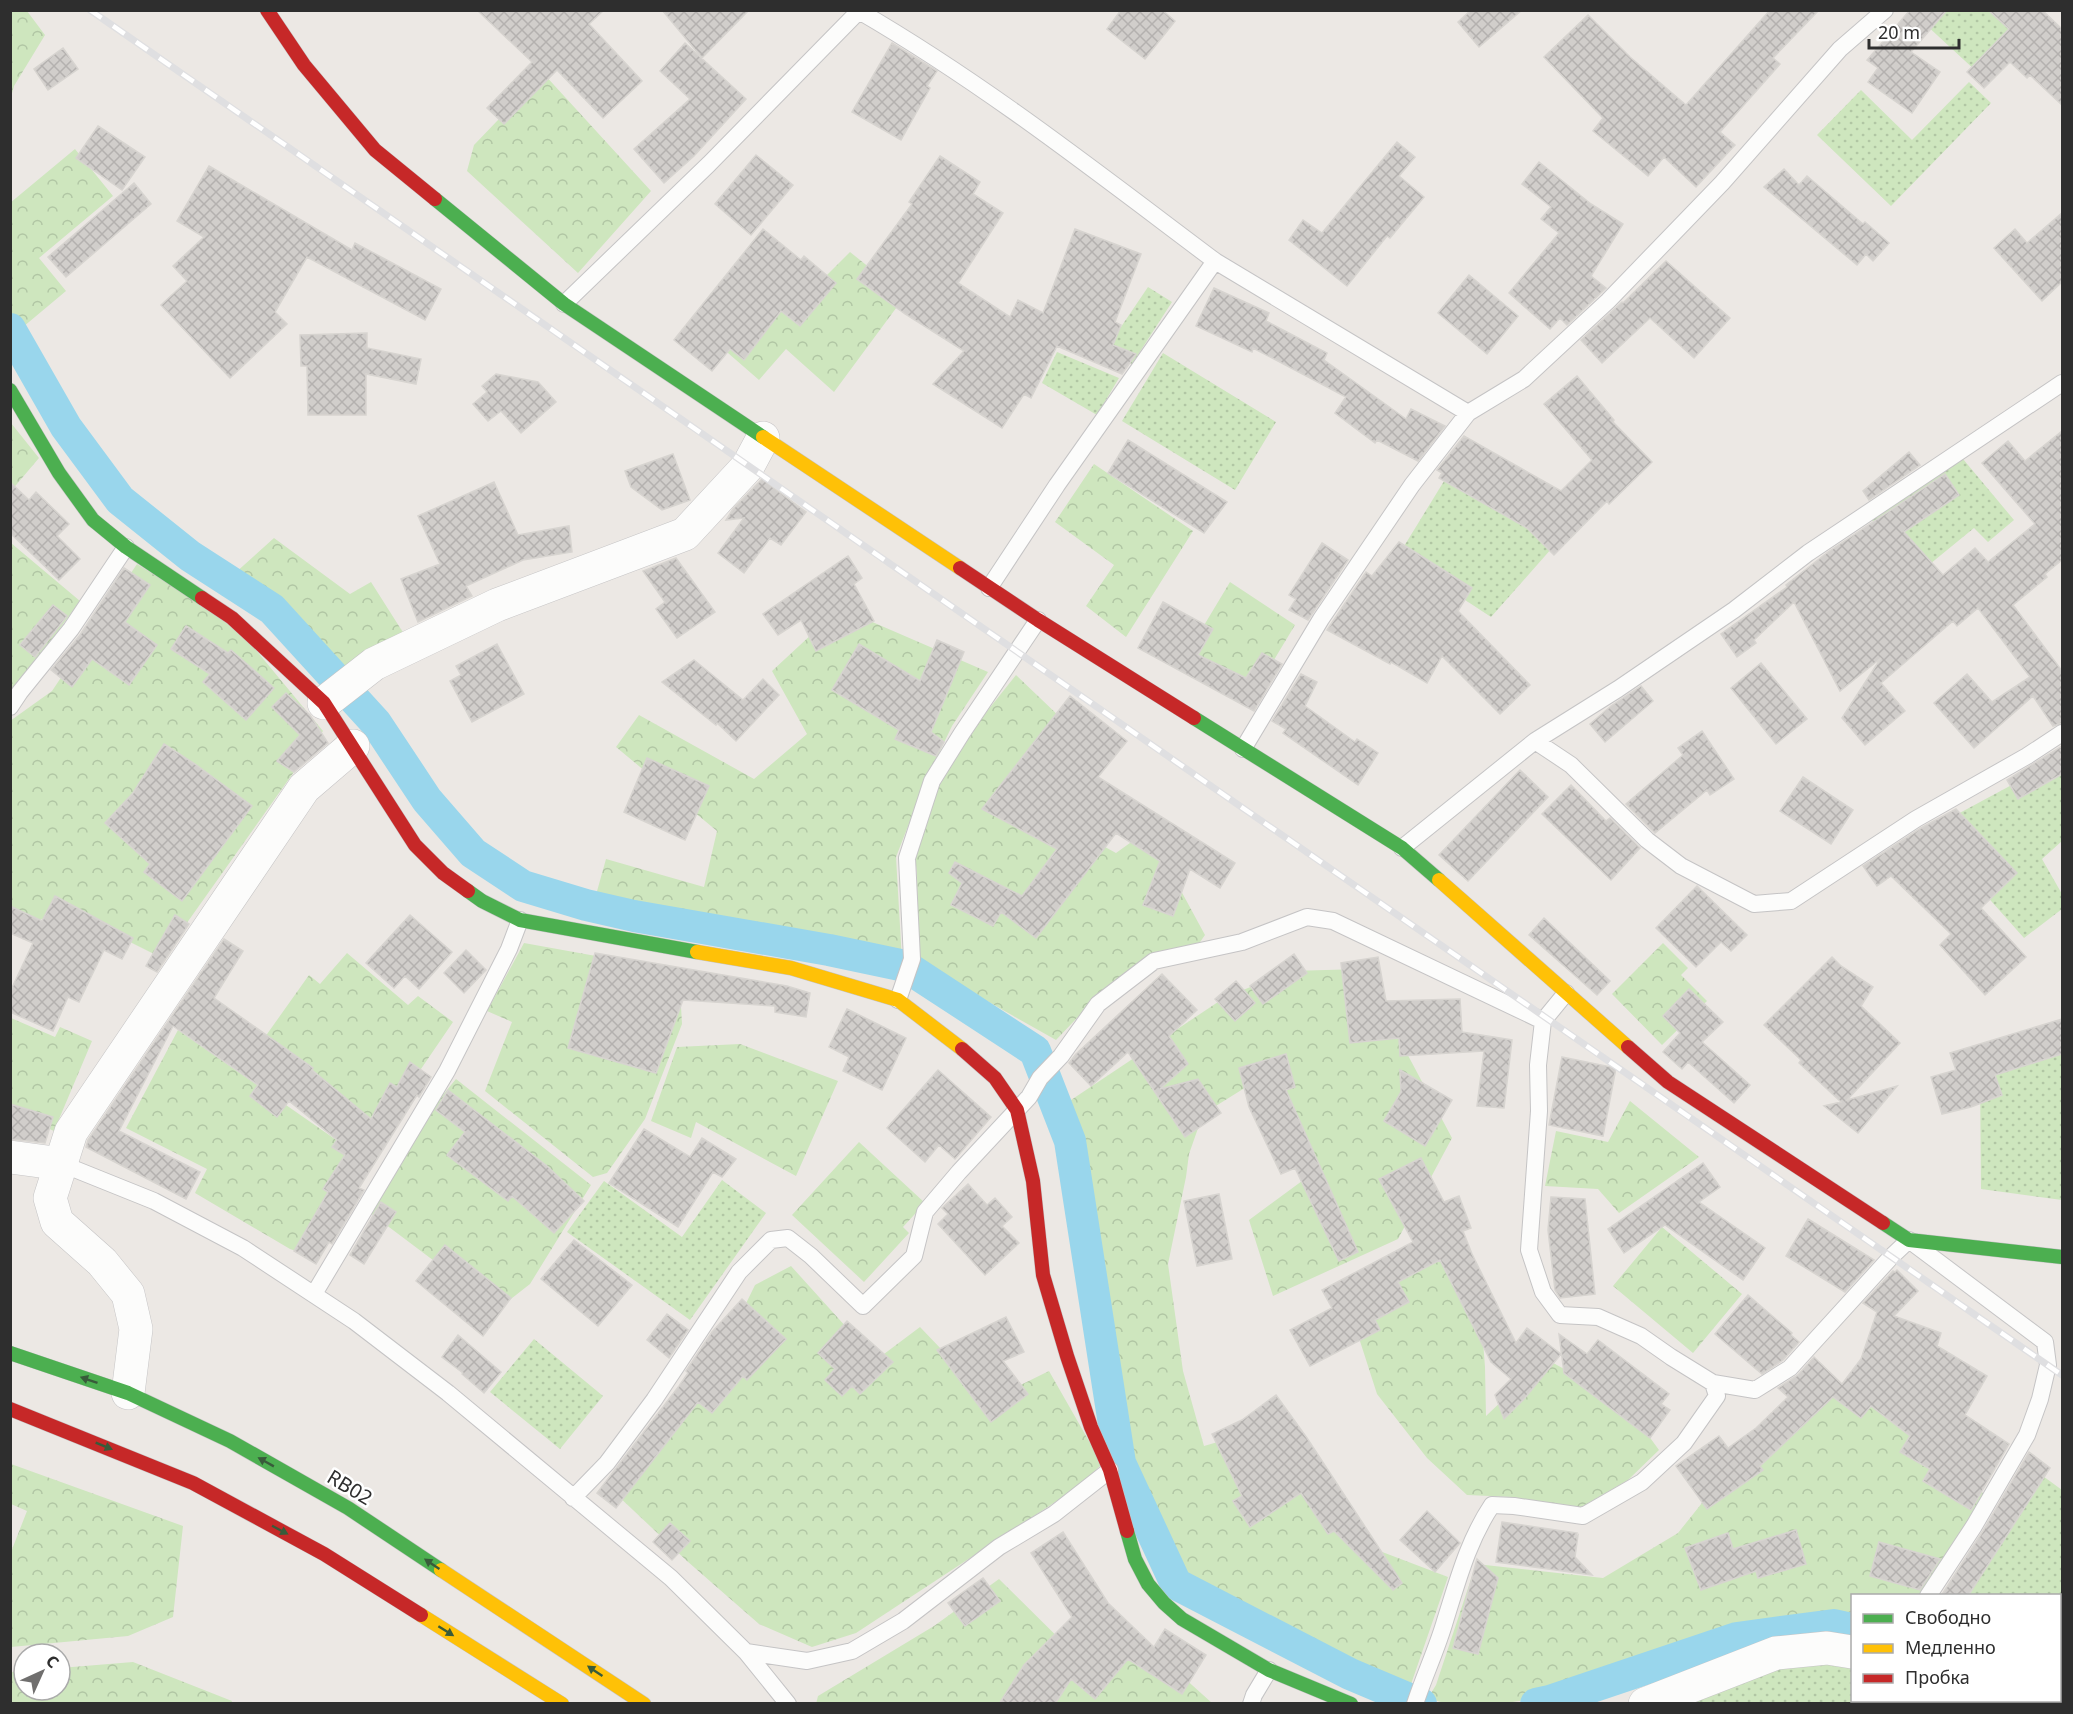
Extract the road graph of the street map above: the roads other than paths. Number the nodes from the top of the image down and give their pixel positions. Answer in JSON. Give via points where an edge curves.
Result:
{"nodes":[{"id":1,"x":267,"y":10,"type":"edge"},
{"id":2,"x":1885,"y":10,"type":"edge"},
{"id":3,"x":858,"y":11,"type":"edge"},
{"id":4,"x":1215,"y":261,"type":"junction"},
{"id":5,"x":564,"y":304,"type":"junction"},
{"id":6,"x":2062,"y":383,"type":"edge"},
{"id":7,"x":10,"y":390,"type":"edge"},
{"id":8,"x":1468,"y":413,"type":"junction"},
{"id":9,"x":763,"y":438,"type":"junction"},
{"id":10,"x":126,"y":547,"type":"junction"},
{"id":11,"x":989,"y":588,"type":"junction"},
{"id":12,"x":1038,"y":620,"type":"junction"},
{"id":13,"x":324,"y":703,"type":"junction"},
{"id":14,"x":10,"y":707,"type":"edge"},
{"id":15,"x":2062,"y":733,"type":"edge"},
{"id":16,"x":1535,"y":741,"type":"junction"},
{"id":17,"x":353,"y":746,"type":"junction"},
{"id":18,"x":1243,"y":749,"type":"junction"},
{"id":19,"x":1402,"y":848,"type":"junction"},
{"id":20,"x":520,"y":920,"type":"junction"},
{"id":21,"x":1566,"y":993,"type":"junction"},
{"id":22,"x":898,"y":1000,"type":"junction"},
{"id":23,"x":1543,"y":1021,"type":"junction"},
{"id":24,"x":1017,"y":1110,"type":"junction"},
{"id":25,"x":10,"y":1156,"type":"edge"},
{"id":26,"x":62,"y":1164,"type":"junction"},
{"id":27,"x":1909,"y":1240,"type":"junction"},
{"id":28,"x":2062,"y":1257,"type":"edge"},
{"id":29,"x":314,"y":1294,"type":"junction"},
{"id":30,"x":10,"y":1353,"type":"edge"},
{"id":31,"x":1713,"y":1383,"type":"junction"},
{"id":32,"x":128,"y":1394,"type":"junction"},
{"id":33,"x":10,"y":1409,"type":"edge"},
{"id":34,"x":1110,"y":1470,"type":"junction"},
{"id":35,"x":573,"y":1498,"type":"junction"},
{"id":36,"x":1929,"y":1594,"type":"edge"},
{"id":37,"x":746,"y":1652,"type":"junction"},
{"id":38,"x":1851,"y":1652,"type":"edge"},
{"id":39,"x":1269,"y":1670,"type":"junction"},
{"id":40,"x":1417,"y":1698,"type":"edge"},
{"id":41,"x":562,"y":1704,"type":"edge"},
{"id":42,"x":644,"y":1704,"type":"edge"},
{"id":43,"x":788,"y":1704,"type":"edge"},
{"id":44,"x":1251,"y":1704,"type":"edge"},
{"id":45,"x":1352,"y":1704,"type":"edge"},
{"id":46,"x":1645,"y":1704,"type":"edge"}],
"edges":[{"from":1,"to":5,"type":"main road","via":[[304,65],[375,150]]},
{"from":2,"to":8,"type":"lane","via":[[1840,49],[1722,183],[1608,301],[1524,379]]},
{"from":3,"to":4,"type":"lane","via":[[1032,124]]},
{"from":3,"to":5,"type":"lane","via":[[709,164]]},
{"from":4,"to":8,"type":"lane"},
{"from":4,"to":11,"type":"lane"},
{"from":5,"to":9,"type":"main road"},
{"from":6,"to":16,"type":"lane","via":[[1808,554],[1686,643]]},
{"from":7,"to":10,"type":"main road","via":[[59,473],[93,520]]},
{"from":8,"to":18,"type":"lane","via":[[1412,485],[1321,619]]},
{"from":9,"to":11,"type":"main road"},
{"from":9,"to":13,"type":"street","via":[[748,466],[685,534],[497,605],[374,664]]},
{"from":10,"to":13,"type":"main road","via":[[232,618]]},
{"from":10,"to":14,"type":"lane","via":[[71,629]]},
{"from":11,"to":12,"type":"main road"},
{"from":12,"to":18,"type":"main road"},
{"from":12,"to":22,"type":"lane","via":[[932,782],[907,858],[912,959]]},
{"from":13,"to":17,"type":"main road"},
{"from":15,"to":16,"type":"lane","via":[[1916,819],[1791,902],[1754,904],[1681,866],[1647,840],[1571,765]]},
{"from":16,"to":19,"type":"lane"},
{"from":17,"to":20,"type":"main road","via":[[415,845],[443,873],[482,901]]},
{"from":17,"to":26,"type":"street","via":[[304,788],[71,1132]]},
{"from":18,"to":19,"type":"main road"},
{"from":19,"to":21,"type":"main road"},
{"from":20,"to":22,"type":"main road","via":[[791,968]]},
{"from":20,"to":29,"type":"lane","via":[[447,1071]]},
{"from":21,"to":23,"type":"lane"},
{"from":21,"to":27,"type":"main road","via":[[1668,1082]]},
{"from":22,"to":24,"type":"main road","via":[[995,1078]]},
{"from":23,"to":24,"type":"lane","via":[[1333,921],[1306,917],[1242,942],[1154,961],[1098,1004]]},
{"from":23,"to":31,"type":"lane","via":[[1529,1250],[1542,1292],[1560,1314],[1598,1317],[1630,1331]]},
{"from":24,"to":34,"type":"main road","via":[[1033,1181],[1043,1275],[1070,1367]]},
{"from":24,"to":35,"type":"lane","via":[[925,1212],[914,1256],[863,1306],[788,1238],[771,1240],[739,1272],[654,1400],[607,1463]]},
{"from":25,"to":26,"type":"street"},
{"from":26,"to":29,"type":"lane","via":[[154,1201],[243,1248]]},
{"from":26,"to":32,"type":"street","via":[[50,1198],[57,1222],[102,1262],[128,1294],[136,1329]]},
{"from":27,"to":28,"type":"main road"},
{"from":27,"to":31,"type":"lane","via":[[1790,1368],[1755,1390]]},
{"from":27,"to":36,"type":"lane","via":[[2045,1342],[2048,1365],[2027,1435]]},
{"from":29,"to":35,"type":"lane","via":[[448,1393]]},
{"from":32,"to":30,"type":"main road","name":"RB02","one_way":true},
{"from":31,"to":40,"type":"lane","via":[[1717,1396],[1684,1443],[1642,1482],[1583,1516],[1492,1505],[1470,1544]]},
{"from":42,"to":32,"type":"main road","name":"RB02","one_way":true,"via":[[348,1508],[230,1441]]},
{"from":33,"to":41,"type":"main road","one_way":true,"via":[[213,1494],[324,1554]]},
{"from":34,"to":37,"type":"lane","via":[[903,1620],[852,1651],[807,1661]]},
{"from":34,"to":39,"type":"main road","via":[[1136,1558],[1148,1584],[1182,1619]]},
{"from":35,"to":37,"type":"lane","via":[[671,1578]]},
{"from":37,"to":43,"type":"lane"},
{"from":38,"to":46,"type":"street","via":[[1827,1648],[1776,1653]]},
{"from":39,"to":44,"type":"lane"},
{"from":39,"to":45,"type":"main road"}]}
